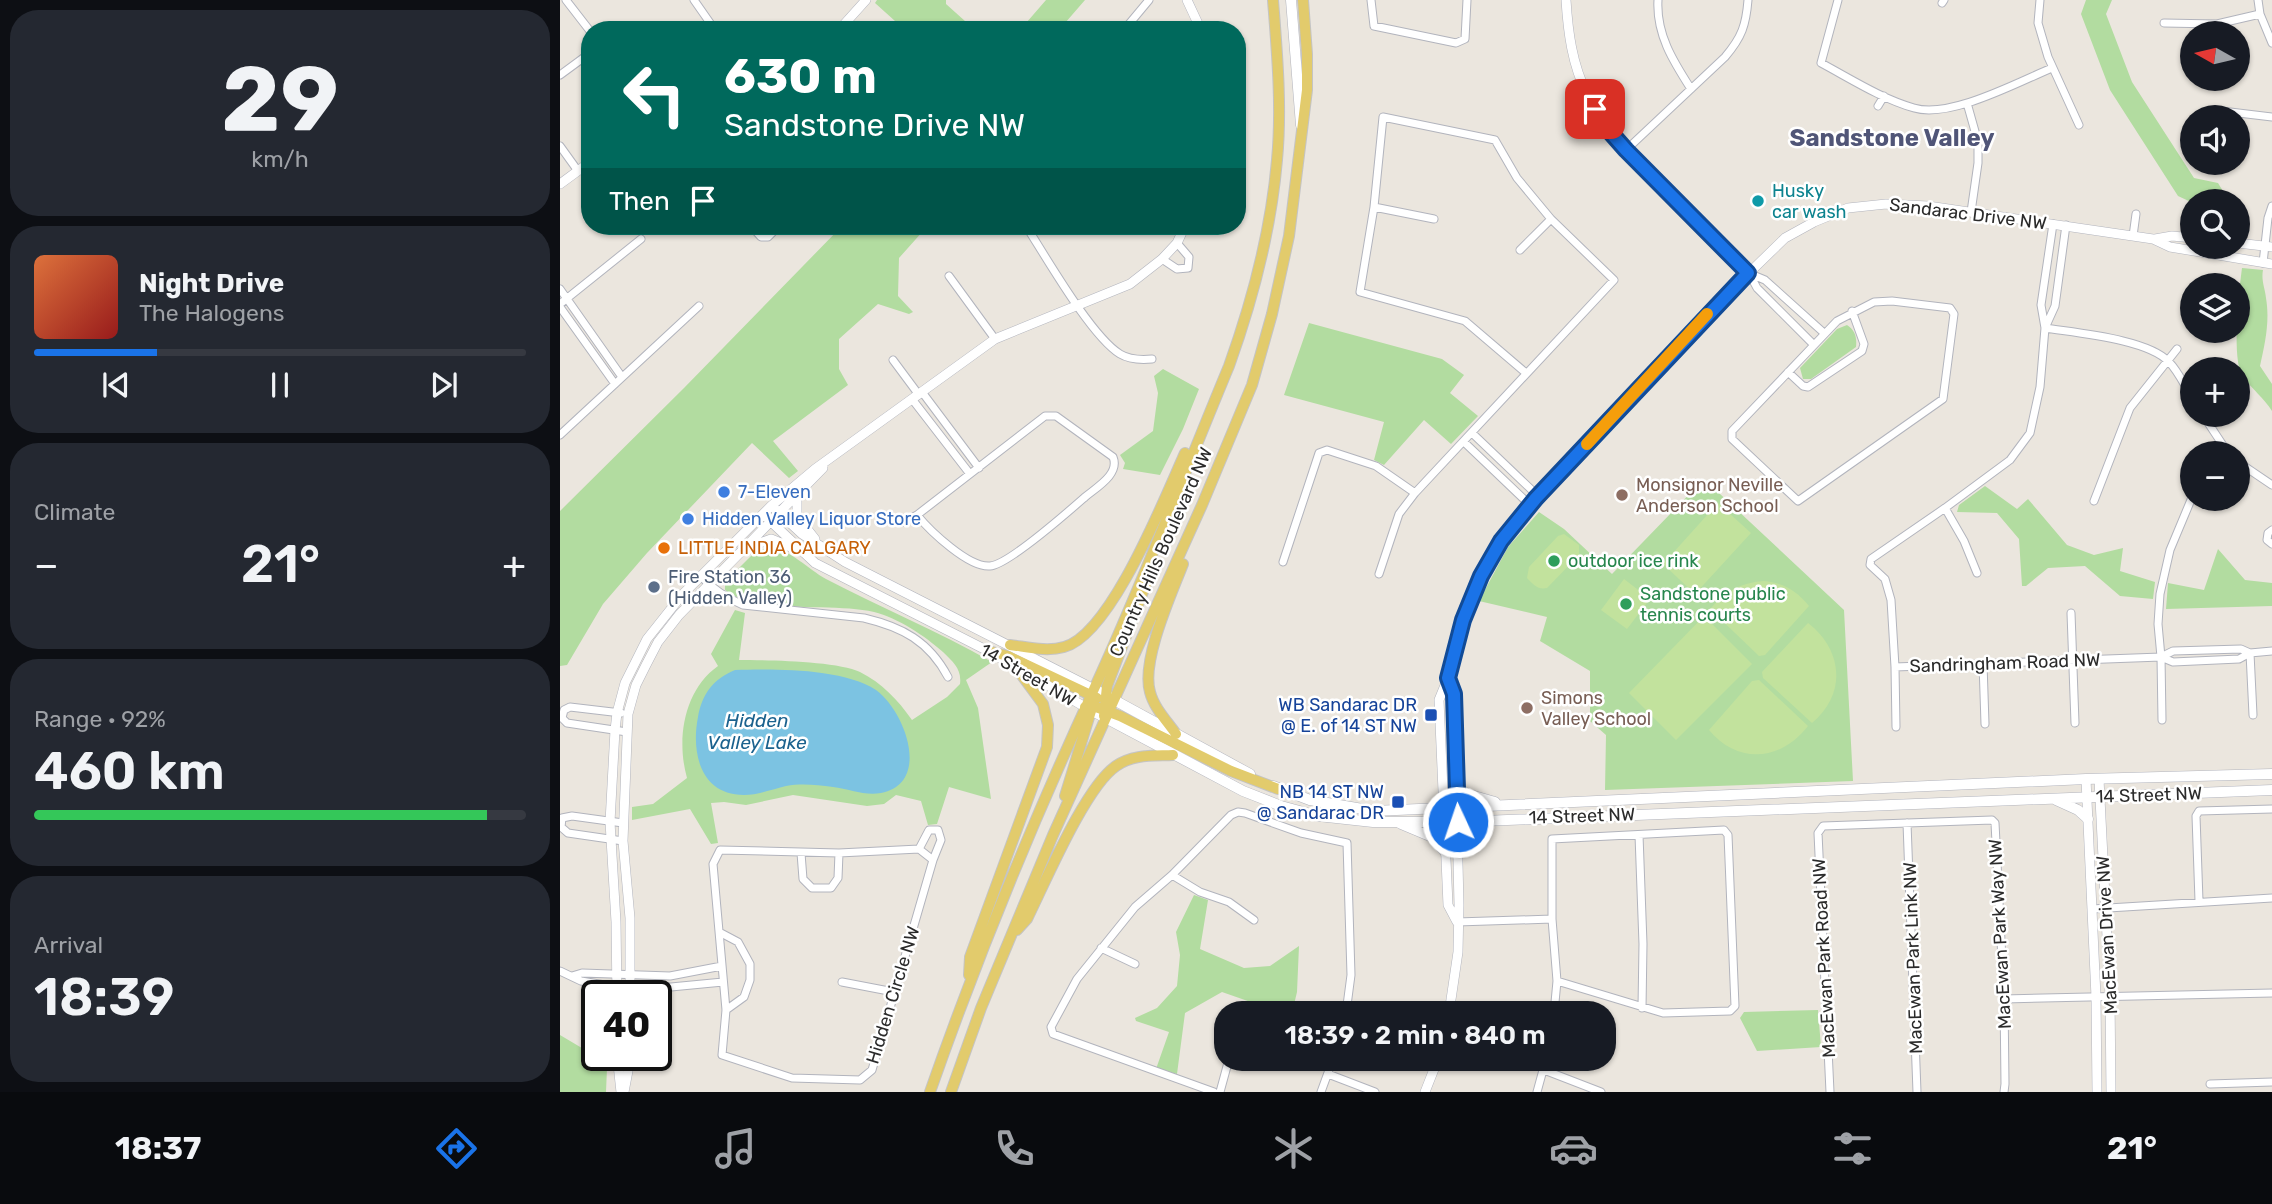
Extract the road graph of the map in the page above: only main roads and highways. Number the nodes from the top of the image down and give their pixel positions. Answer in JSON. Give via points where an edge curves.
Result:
{"nodes":[{"id":1,"x":1273,"y":0,"type":"edge"},
{"id":2,"x":1292,"y":0,"type":"edge"},
{"id":3,"x":1303,"y":0,"type":"edge"},
{"id":4,"x":1301,"y":126,"type":"junction"},
{"id":5,"x":1229,"y":366,"type":"junction"},
{"id":6,"x":1202,"y":505,"type":"junction"},
{"id":7,"x":1010,"y":645,"type":"road end"},
{"id":8,"x":988,"y":651,"type":"road end"},
{"id":9,"x":1018,"y":670,"type":"road end"},
{"id":10,"x":1099,"y":703,"type":"junction"},
{"id":11,"x":1176,"y":734,"type":"junction"},
{"id":12,"x":1174,"y":755,"type":"junction"},
{"id":13,"x":2272,"y":774,"type":"edge"},
{"id":14,"x":1457,"y":787,"type":"road end"},
{"id":15,"x":1278,"y":789,"type":"junction"},
{"id":16,"x":2272,"y":790,"type":"edge"},
{"id":17,"x":2049,"y":797,"type":"junction"},
{"id":18,"x":1503,"y":805,"type":"junction"},
{"id":19,"x":2088,"y":819,"type":"road end"},
{"id":20,"x":1397,"y":822,"type":"junction"},
{"id":21,"x":1446,"y":853,"type":"road end"},
{"id":22,"x":1010,"y":937,"type":"junction"},
{"id":23,"x":968,"y":984,"type":"junction"},
{"id":24,"x":930,"y":1092,"type":"edge"},
{"id":25,"x":951,"y":1092,"type":"edge"}],
"edges":[{"from":1,"to":5,"type":"main road","via":[[1277,159],[1255,291]]},
{"from":2,"to":4,"type":"main road","name":"Country Hills Boulevard NW"},
{"from":3,"to":4,"type":"main road","via":[[1307,90]]},
{"from":4,"to":6,"type":"main road","name":"Country Hills Boulevard NW","via":[[1289,236],[1272,314],[1252,385]]},
{"from":5,"to":7,"type":"main road","via":[[1108,608],[1087,633],[1064,648]]},
{"from":5,"to":10,"type":"main road","via":[[1215,415]]},
{"from":6,"to":10,"type":"main road","name":"Country Hills Boulevard NW"},
{"from":6,"to":11,"type":"main road","via":[[1200,523],[1150,663],[1150,692]]},
{"from":8,"to":10,"type":"main road","via":[[1008,656]]},
{"from":9,"to":23,"type":"main road","via":[[1043,704],[1048,725],[1046,747],[970,957]]},
{"from":10,"to":11,"type":"main road","name":"14 Street NW"},
{"from":10,"to":12,"type":"main road","name":"14 Street NW"},
{"from":10,"to":15,"type":"main road","via":[[1231,771]]},
{"from":10,"to":22,"type":"main road","name":"Country Hills Boulevard NW","via":[[1054,835]]},
{"from":10,"to":23,"type":"main road","name":"Country Hills Boulevard NW","via":[[1042,803]]},
{"from":11,"to":15,"type":"main road","name":"14 Street NW"},
{"from":12,"to":20,"type":"main road","name":"14 Street NW","via":[[1243,792],[1281,806],[1318,816]]},
{"from":12,"to":22,"type":"main road","via":[[1141,756],[1110,772],[1092,793],[1027,919]]},
{"from":13,"to":18,"type":"main road","name":"14 Street NW"},
{"from":14,"to":18,"type":"main road"},
{"from":15,"to":18,"type":"main road","name":"14 Street NW","via":[[1310,800],[1374,811]]},
{"from":16,"to":17,"type":"main road","name":"14 Street NW"},
{"from":17,"to":19,"type":"main road"},
{"from":17,"to":20,"type":"main road","name":"14 Street NW"},
{"from":20,"to":21,"type":"main road","via":[[1432,837]]},
{"from":22,"to":25,"type":"main road","name":"Country Hills Boulevard NW"},
{"from":23,"to":24,"type":"main road","name":"Country Hills Boulevard NW"}]}
